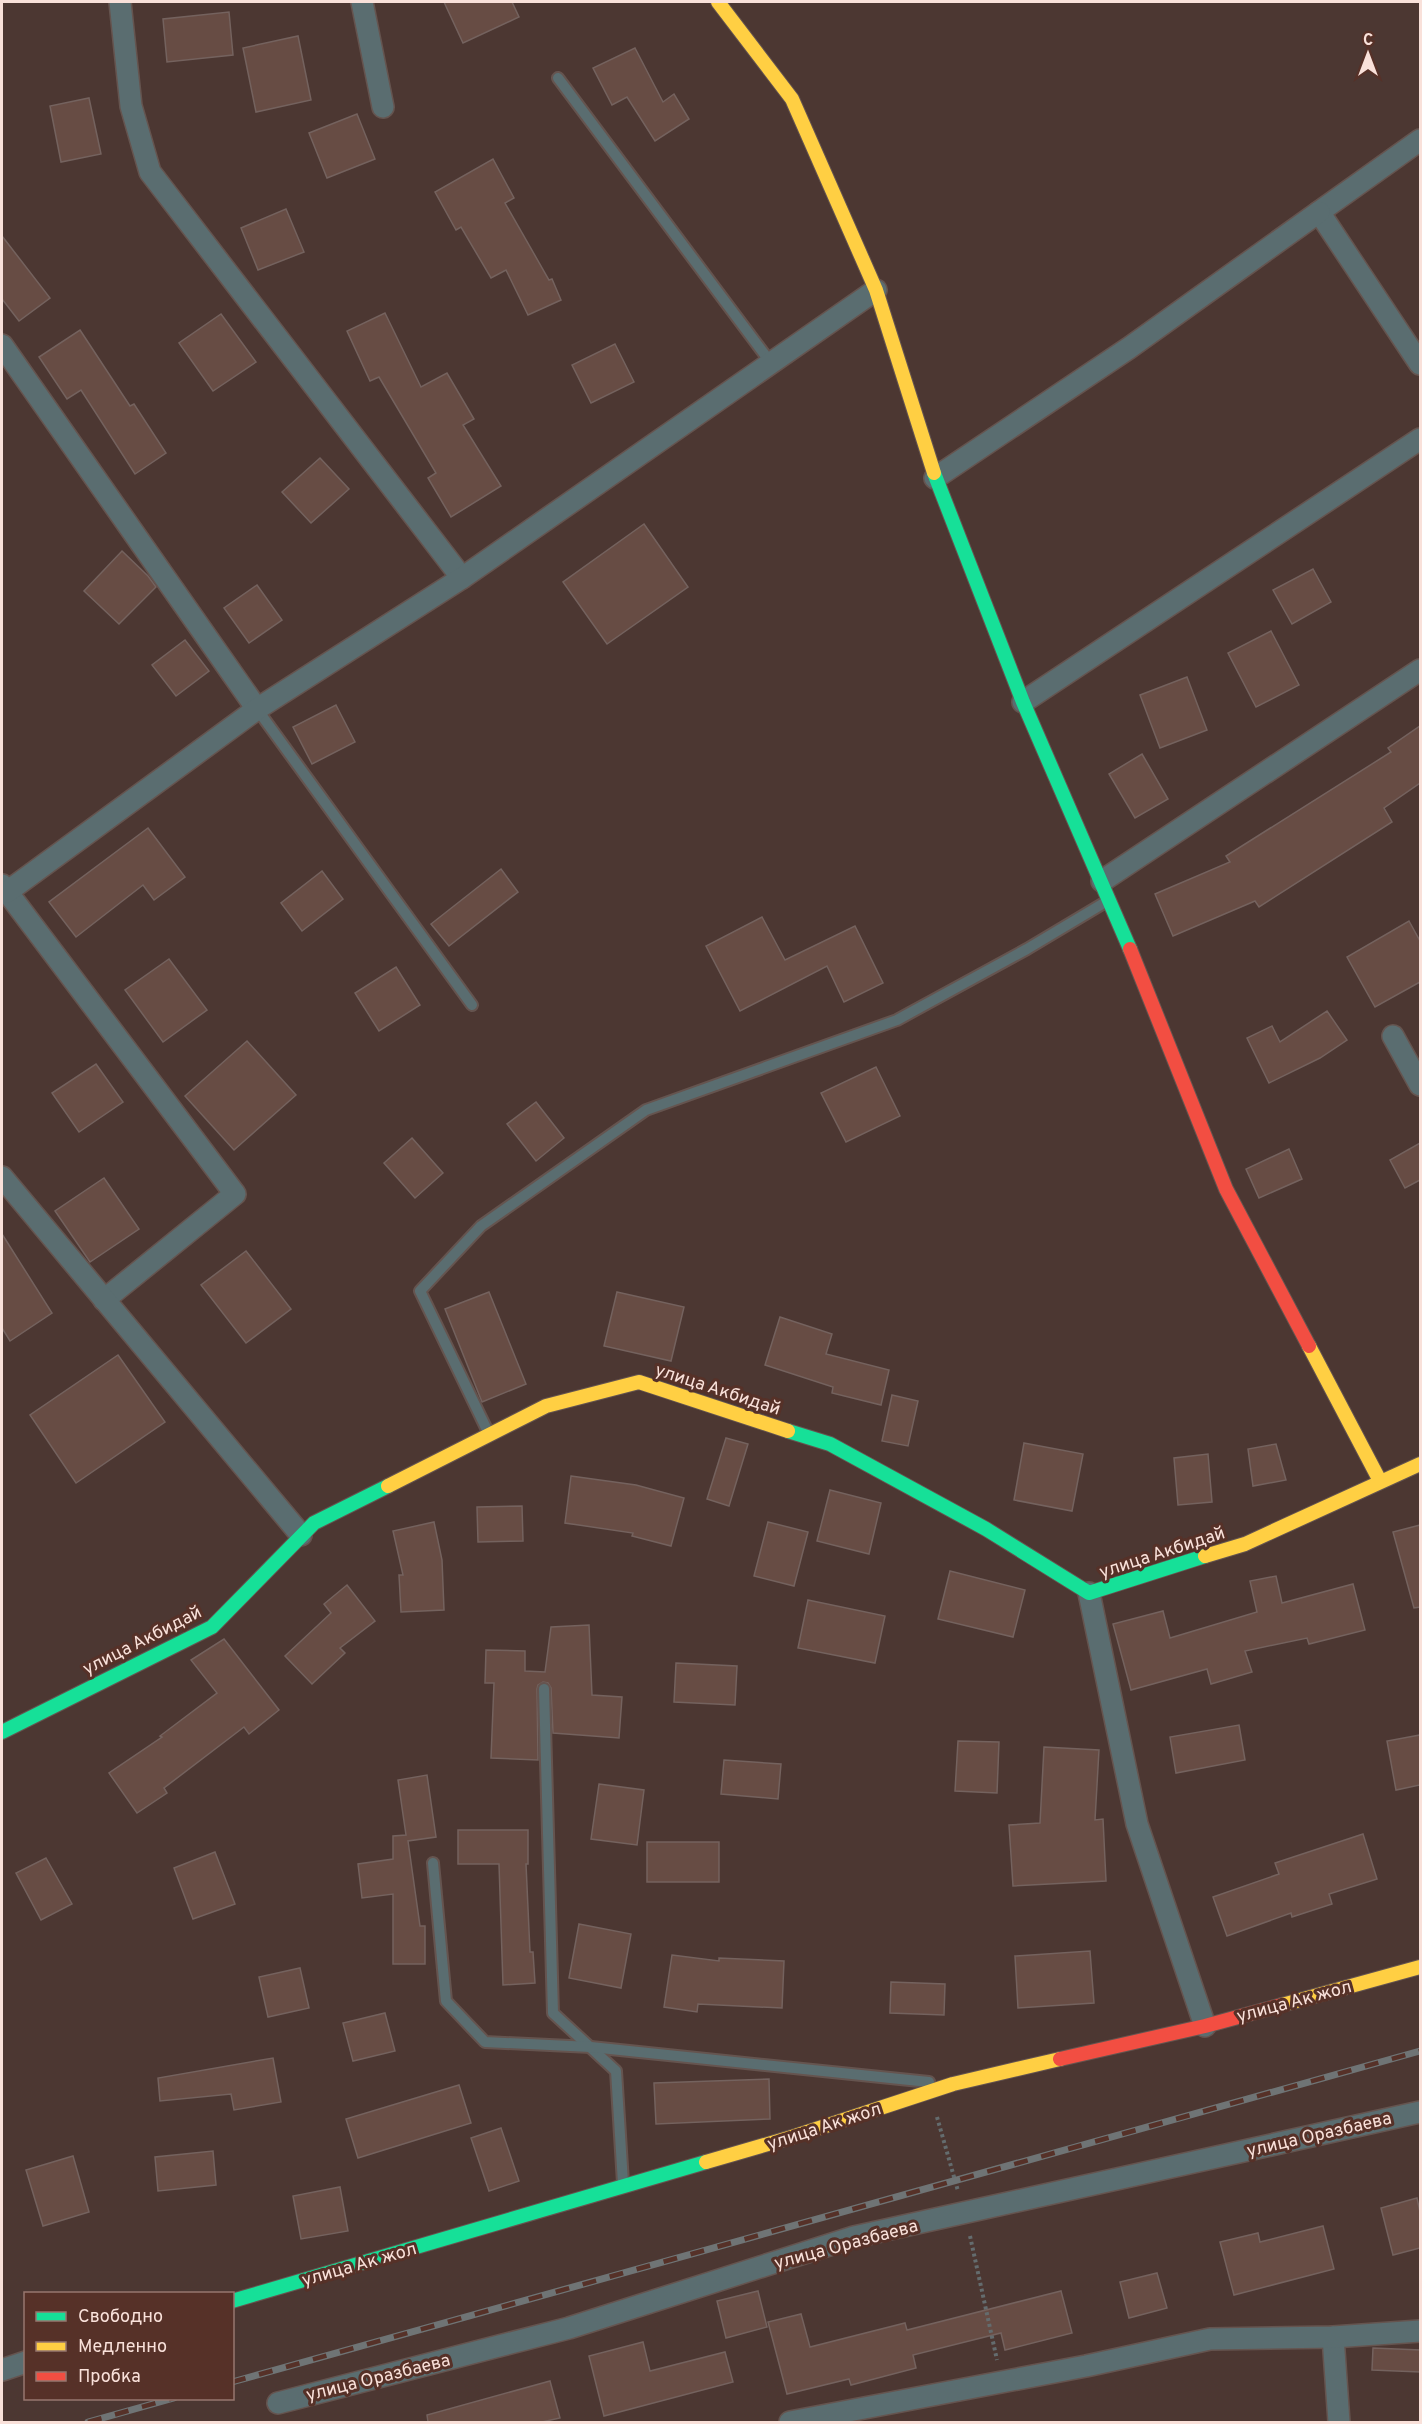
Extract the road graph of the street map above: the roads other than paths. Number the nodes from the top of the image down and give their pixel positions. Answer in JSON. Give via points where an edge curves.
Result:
{"nodes":[{"id":1,"x":120,"y":2,"type":"edge"},
{"id":2,"x":362,"y":2,"type":"edge"},
{"id":3,"x":721,"y":2,"type":"edge"},
{"id":4,"x":558,"y":78,"type":"dead end"},
{"id":5,"x":383,"y":107,"type":"dead end"},
{"id":6,"x":1420,"y":140,"type":"edge"},
{"id":7,"x":1319,"y":212,"type":"junction"},
{"id":8,"x":876,"y":290,"type":"junction"},
{"id":9,"x":2,"y":345,"type":"edge"},
{"id":10,"x":771,"y":363,"type":"junction"},
{"id":11,"x":1420,"y":364,"type":"edge"},
{"id":12,"x":1420,"y":439,"type":"edge"},
{"id":13,"x":935,"y":478,"type":"junction"},
{"id":14,"x":462,"y":578,"type":"junction"},
{"id":15,"x":1420,"y":670,"type":"edge"},
{"id":16,"x":1023,"y":702,"type":"junction"},
{"id":17,"x":257,"y":709,"type":"junction"},
{"id":18,"x":4,"y":888,"type":"edge"},
{"id":19,"x":1106,"y":890,"type":"junction"},
{"id":20,"x":472,"y":1005,"type":"dead end"},
{"id":21,"x":1393,"y":1036,"type":"dead end"},
{"id":22,"x":1420,"y":1085,"type":"edge"},
{"id":23,"x":2,"y":1177,"type":"edge"},
{"id":24,"x":104,"y":1300,"type":"junction"},
{"id":25,"x":489,"y":1434,"type":"junction"},
{"id":26,"x":1420,"y":1464,"type":"edge"},
{"id":27,"x":1380,"y":1481,"type":"junction"},
{"id":28,"x":301,"y":1535,"type":"junction"},
{"id":29,"x":1089,"y":1593,"type":"junction"},
{"id":30,"x":544,"y":1689,"type":"dead end"},
{"id":31,"x":2,"y":1732,"type":"edge"},
{"id":32,"x":433,"y":1863,"type":"dead end"},
{"id":33,"x":1420,"y":1967,"type":"edge"},
{"id":34,"x":1205,"y":2026,"type":"junction"},
{"id":35,"x":591,"y":2048,"type":"junction"},
{"id":36,"x":953,"y":2084,"type":"junction"},
{"id":37,"x":1420,"y":2112,"type":"edge"},
{"id":38,"x":624,"y":2187,"type":"junction"},
{"id":39,"x":234,"y":2300,"type":"edge"},
{"id":40,"x":1420,"y":2331,"type":"edge"},
{"id":41,"x":1333,"y":2337,"type":"junction"},
{"id":42,"x":24,"y":2363,"type":"edge"},
{"id":43,"x":2,"y":2370,"type":"edge"},
{"id":44,"x":278,"y":2403,"type":"dead end"},
{"id":45,"x":790,"y":2422,"type":"edge"},
{"id":46,"x":1339,"y":2422,"type":"edge"}],
"edges":[{"from":1,"to":14,"type":"street","via":[[131,106],[150,172]]},
{"from":2,"to":5,"type":"street"},
{"from":3,"to":8,"type":"street","via":[[792,99]]},
{"from":4,"to":10,"type":"lane"},
{"from":6,"to":7,"type":"street"},
{"from":7,"to":11,"type":"street"},
{"from":7,"to":13,"type":"street","via":[[1129,348]]},
{"from":8,"to":10,"type":"street"},
{"from":8,"to":13,"type":"street"},
{"from":9,"to":17,"type":"street"},
{"from":10,"to":14,"type":"street"},
{"from":12,"to":16,"type":"street"},
{"from":13,"to":16,"type":"street"},
{"from":14,"to":17,"type":"street"},
{"from":15,"to":19,"type":"street"},
{"from":16,"to":19,"type":"street"},
{"from":17,"to":18,"type":"street"},
{"from":17,"to":20,"type":"lane"},
{"from":18,"to":24,"type":"street","via":[[235,1194]]},
{"from":19,"to":25,"type":"lane","via":[[1027,949],[897,1020],[646,1110],[481,1226],[420,1291]]},
{"from":19,"to":27,"type":"street","via":[[1226,1189]]},
{"from":21,"to":22,"type":"street"},
{"from":23,"to":24,"type":"street"},
{"from":24,"to":28,"type":"street"},
{"from":25,"to":28,"type":"street","name":"улица Акбидай","via":[[314,1523]]},
{"from":25,"to":29,"type":"street","name":"улица Акбидай","via":[[546,1406],[639,1382],[830,1444],[986,1529]]},
{"from":26,"to":27,"type":"street","name":"улица Акбидай"},
{"from":27,"to":29,"type":"street","name":"улица Акбидай","via":[[1245,1544]]},
{"from":28,"to":31,"type":"street","name":"улица Акбидай","via":[[212,1627]]},
{"from":29,"to":34,"type":"street","via":[[1137,1824]]},
{"from":30,"to":35,"type":"lane","via":[[553,2013]]},
{"from":32,"to":35,"type":"lane","via":[[446,2001],[485,2042]]},
{"from":33,"to":34,"type":"street","name":"улица Ак жол"},
{"from":34,"to":36,"type":"street","name":"улица Ак жол"},
{"from":35,"to":36,"type":"lane"},
{"from":35,"to":38,"type":"lane","via":[[616,2071]]},
{"from":36,"to":38,"type":"street","name":"улица Ак жол"},
{"from":37,"to":44,"type":"street","name":"улица Оразбаева","via":[[854,2237],[570,2328]]},
{"from":38,"to":39,"type":"street","name":"улица Ак жол"},
{"from":40,"to":41,"type":"street"},
{"from":41,"to":45,"type":"street","via":[[1210,2339]]},
{"from":41,"to":46,"type":"street"},
{"from":42,"to":43,"type":"street"}]}
